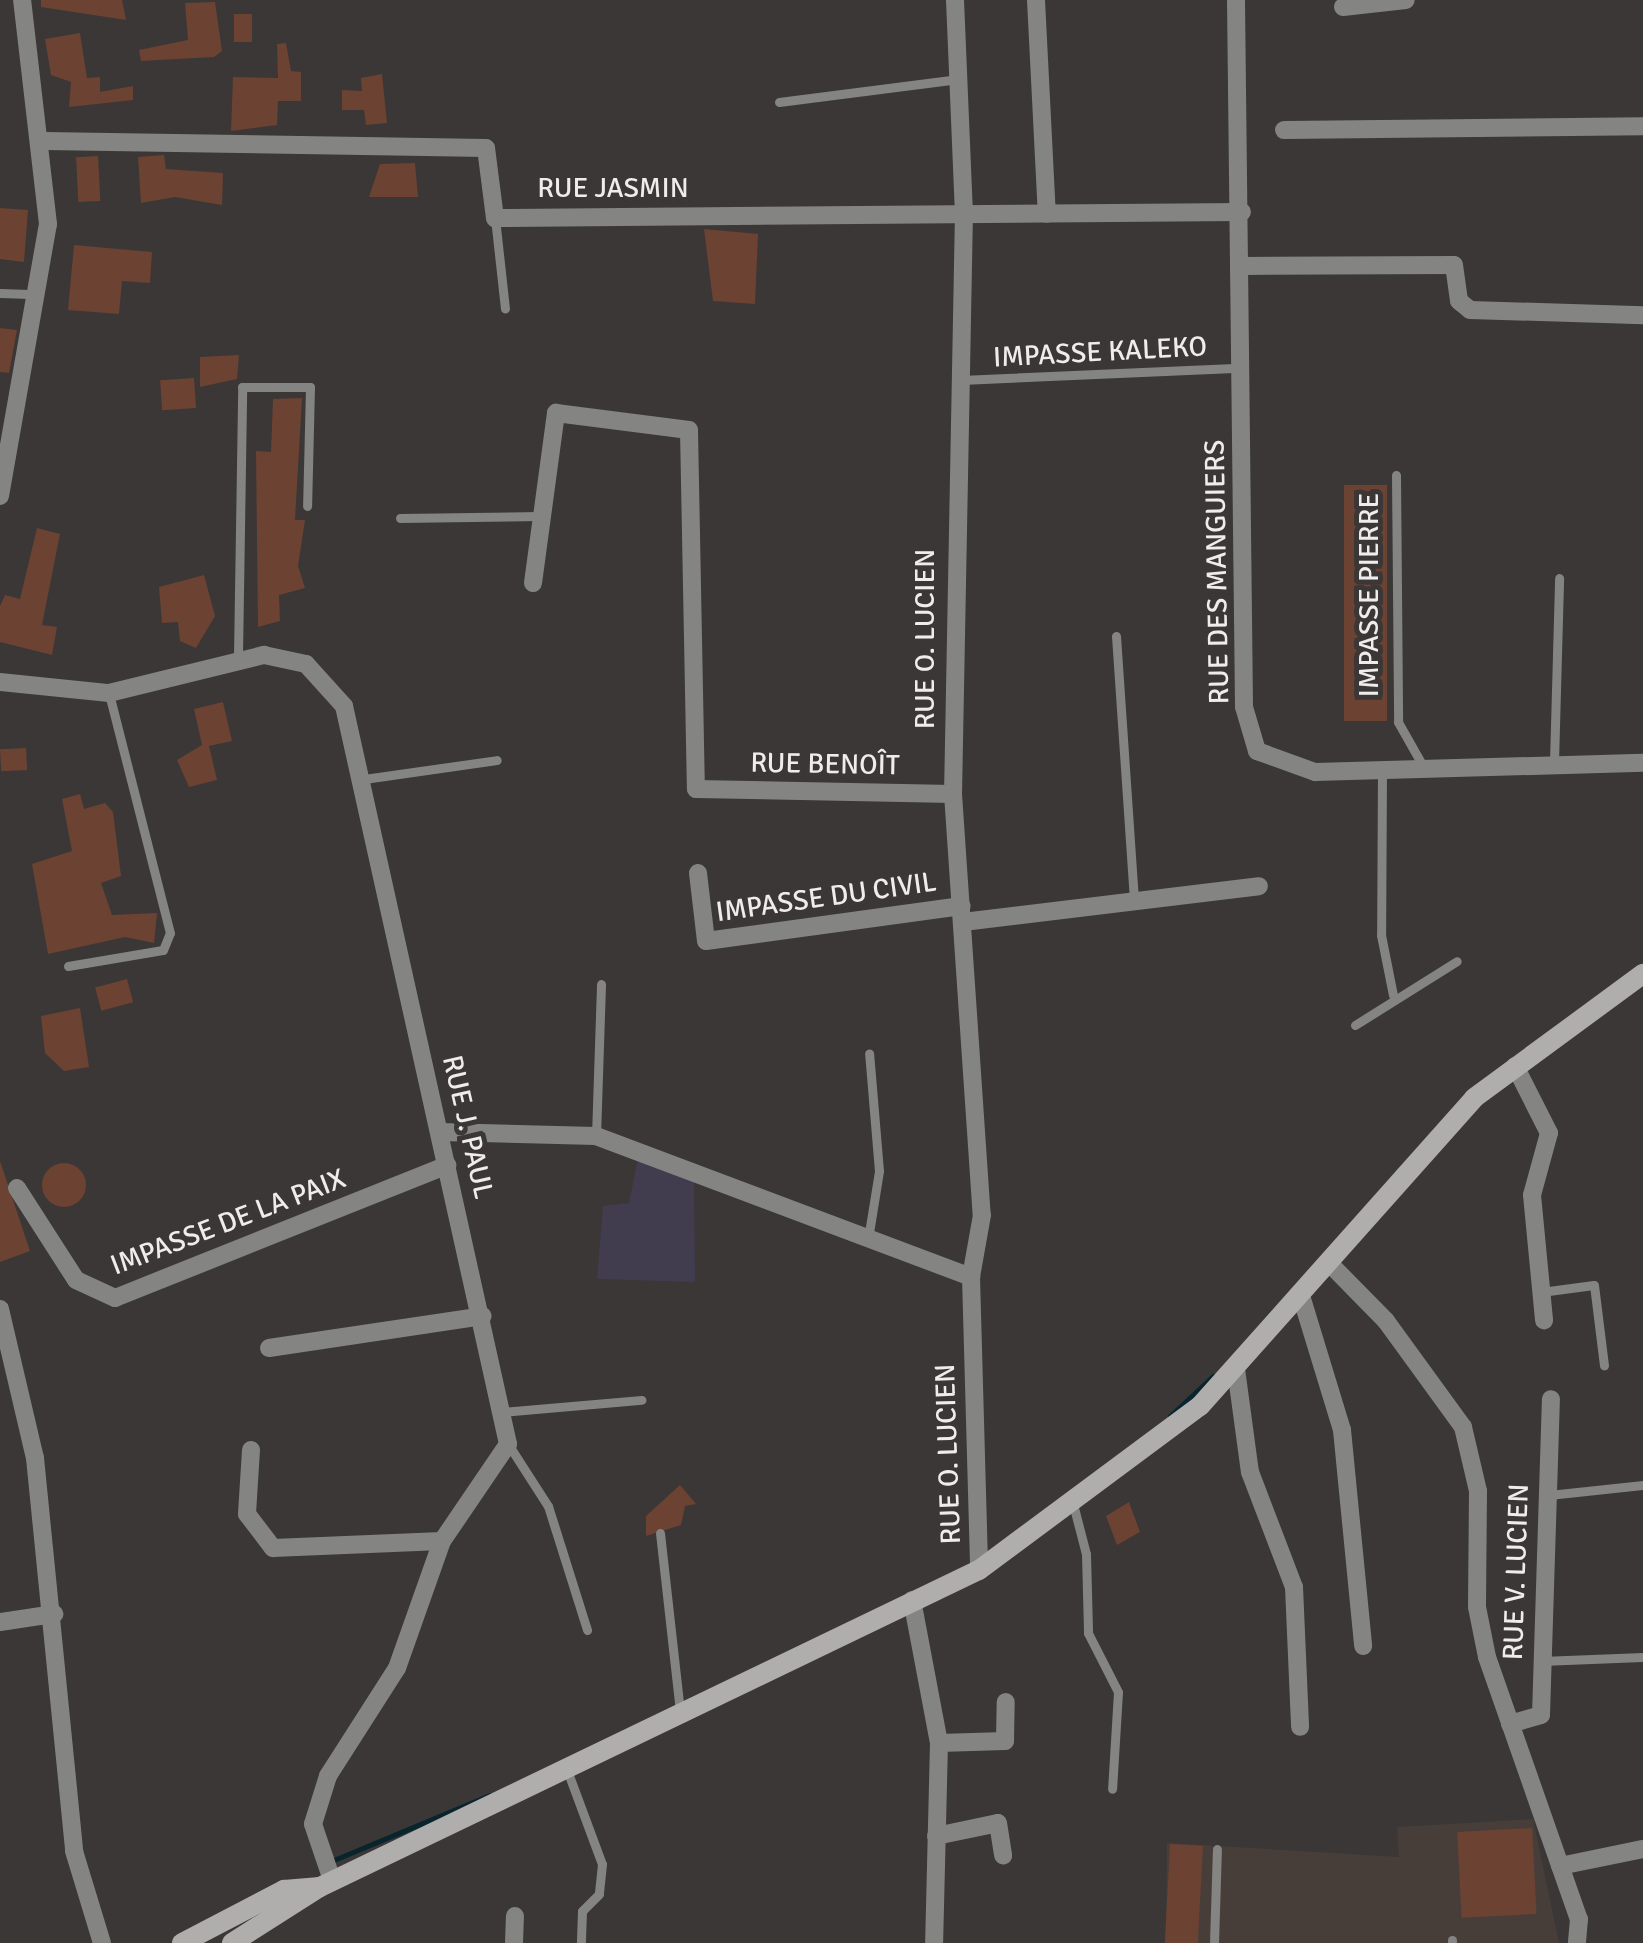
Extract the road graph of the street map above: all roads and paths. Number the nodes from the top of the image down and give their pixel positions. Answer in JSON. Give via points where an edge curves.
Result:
{"nodes":[{"id":1,"x":22,"y":0,"type":"edge"},
{"id":2,"x":955,"y":0,"type":"edge"},
{"id":3,"x":1036,"y":0,"type":"edge"},
{"id":4,"x":1236,"y":0,"type":"edge"},
{"id":5,"x":1406,"y":0,"type":"edge"},
{"id":6,"x":1343,"y":7,"type":"dead end"},
{"id":7,"x":959,"y":79,"type":"junction"},
{"id":8,"x":779,"y":102,"type":"dead end"},
{"id":9,"x":1643,"y":126,"type":"edge"},
{"id":10,"x":1284,"y":130,"type":"dead end"},
{"id":11,"x":45,"y":140,"type":"junction"},
{"id":12,"x":964,"y":212,"type":"junction"},
{"id":13,"x":1242,"y":212,"type":"junction"},
{"id":14,"x":1047,"y":214,"type":"junction"},
{"id":15,"x":495,"y":218,"type":"junction"},
{"id":16,"x":1243,"y":266,"type":"junction"},
{"id":17,"x":0,"y":293,"type":"edge"},
{"id":18,"x":38,"y":294,"type":"junction"},
{"id":19,"x":505,"y":308,"type":"dead end"},
{"id":20,"x":1643,"y":315,"type":"edge"},
{"id":21,"x":1240,"y":368,"type":"junction"},
{"id":22,"x":961,"y":380,"type":"junction"},
{"id":23,"x":1396,"y":475,"type":"dead end"},
{"id":24,"x":0,"y":496,"type":"edge"},
{"id":25,"x":307,"y":506,"type":"dead end"},
{"id":26,"x":540,"y":516,"type":"junction"},
{"id":27,"x":400,"y":518,"type":"dead end"},
{"id":28,"x":1559,"y":578,"type":"dead end"},
{"id":29,"x":533,"y":583,"type":"dead end"},
{"id":30,"x":1116,"y":636,"type":"dead end"},
{"id":31,"x":238,"y":656,"type":"junction"},
{"id":32,"x":0,"y":682,"type":"edge"},
{"id":33,"x":109,"y":693,"type":"junction"},
{"id":34,"x":497,"y":760,"type":"dead end"},
{"id":35,"x":1554,"y":762,"type":"junction"},
{"id":36,"x":1643,"y":762,"type":"edge"},
{"id":37,"x":1424,"y":768,"type":"junction"},
{"id":38,"x":1382,"y":770,"type":"junction"},
{"id":39,"x":364,"y":779,"type":"junction"},
{"id":40,"x":954,"y":794,"type":"junction"},
{"id":41,"x":698,"y":873,"type":"dead end"},
{"id":42,"x":1259,"y":886,"type":"dead end"},
{"id":43,"x":1134,"y":902,"type":"junction"},
{"id":44,"x":962,"y":914,"type":"junction"},
{"id":45,"x":1456,"y":960,"type":"dead end"},
{"id":46,"x":68,"y":966,"type":"dead end"},
{"id":47,"x":1643,"y":974,"type":"edge"},
{"id":48,"x":601,"y":984,"type":"dead end"},
{"id":49,"x":1392,"y":994,"type":"junction"},
{"id":50,"x":1356,"y":1026,"type":"dead end"},
{"id":51,"x":869,"y":1053,"type":"dead end"},
{"id":52,"x":1516,"y":1066,"type":"junction"},
{"id":53,"x":440,"y":1132,"type":"junction"},
{"id":54,"x":596,"y":1136,"type":"junction"},
{"id":55,"x":448,"y":1165,"type":"junction"},
{"id":56,"x":17,"y":1188,"type":"dead end"},
{"id":57,"x":868,"y":1244,"type":"junction"},
{"id":58,"x":1332,"y":1266,"type":"junction"},
{"id":59,"x":971,"y":1277,"type":"junction"},
{"id":60,"x":1542,"y":1292,"type":"junction"},
{"id":61,"x":1302,"y":1299,"type":"junction"},
{"id":62,"x":0,"y":1310,"type":"edge"},
{"id":63,"x":483,"y":1316,"type":"junction"},
{"id":64,"x":1544,"y":1320,"type":"dead end"},
{"id":65,"x":269,"y":1348,"type":"dead end"},
{"id":66,"x":1604,"y":1365,"type":"dead end"},
{"id":67,"x":1236,"y":1369,"type":"junction"},
{"id":68,"x":1552,"y":1399,"type":"dead end"},
{"id":69,"x":641,"y":1400,"type":"dead end"},
{"id":70,"x":503,"y":1412,"type":"junction"},
{"id":71,"x":508,"y":1444,"type":"junction"},
{"id":72,"x":251,"y":1450,"type":"dead end"},
{"id":73,"x":1643,"y":1485,"type":"edge"},
{"id":74,"x":1546,"y":1495,"type":"junction"},
{"id":75,"x":1073,"y":1504,"type":"junction"},
{"id":76,"x":660,"y":1533,"type":"dead end"},
{"id":77,"x":442,"y":1540,"type":"junction"},
{"id":78,"x":978,"y":1570,"type":"junction"},
{"id":79,"x":912,"y":1600,"type":"junction"},
{"id":80,"x":54,"y":1614,"type":"junction"},
{"id":81,"x":0,"y":1622,"type":"edge"},
{"id":82,"x":587,"y":1630,"type":"dead end"},
{"id":83,"x":1363,"y":1646,"type":"dead end"},
{"id":84,"x":1643,"y":1657,"type":"edge"},
{"id":85,"x":1538,"y":1661,"type":"junction"},
{"id":86,"x":1006,"y":1702,"type":"dead end"},
{"id":87,"x":680,"y":1711,"type":"junction"},
{"id":88,"x":1510,"y":1724,"type":"junction"},
{"id":89,"x":1300,"y":1727,"type":"dead end"},
{"id":90,"x":940,"y":1743,"type":"junction"},
{"id":91,"x":565,"y":1767,"type":"junction"},
{"id":92,"x":1112,"y":1789,"type":"dead end"},
{"id":93,"x":936,"y":1836,"type":"junction"},
{"id":94,"x":1643,"y":1849,"type":"edge"},
{"id":95,"x":1217,"y":1850,"type":"dead end"},
{"id":96,"x":1003,"y":1856,"type":"dead end"},
{"id":97,"x":1560,"y":1866,"type":"junction"},
{"id":98,"x":326,"y":1884,"type":"junction"},
{"id":99,"x":516,"y":1916,"type":"dead end"},
{"id":100,"x":102,"y":1943,"type":"edge"},
{"id":101,"x":182,"y":1943,"type":"edge"},
{"id":102,"x":232,"y":1943,"type":"edge"},
{"id":103,"x":514,"y":1943,"type":"edge"},
{"id":104,"x":581,"y":1943,"type":"edge"},
{"id":105,"x":934,"y":1943,"type":"edge"},
{"id":106,"x":1214,"y":1943,"type":"edge"},
{"id":107,"x":1577,"y":1943,"type":"edge"}],
"edges":[{"from":1,"to":11,"type":"street"},
{"from":2,"to":7,"type":"street","name":"RUE O. LUCIEN"},
{"from":3,"to":14,"type":"street"},
{"from":4,"to":13,"type":"street","name":"RUE DES MANGUIERS"},
{"from":5,"to":6,"type":"street"},
{"from":7,"to":8,"type":"lane"},
{"from":7,"to":12,"type":"street","name":"RUE O. LUCIEN"},
{"from":9,"to":10,"type":"street"},
{"from":11,"to":15,"type":"street","via":[[486,148]]},
{"from":11,"to":18,"type":"street"},
{"from":12,"to":14,"type":"street","name":"RUE JASMIN"},
{"from":12,"to":15,"type":"street","name":"RUE JASMIN"},
{"from":12,"to":22,"type":"street","name":"RUE O. LUCIEN"},
{"from":13,"to":14,"type":"street","name":"RUE JASMIN"},
{"from":13,"to":16,"type":"street","name":"RUE DES MANGUIERS"},
{"from":15,"to":19,"type":"lane"},
{"from":16,"to":20,"type":"street","via":[[1454,265],[1459,301],[1470,310]]},
{"from":16,"to":21,"type":"street","name":"RUE DES MANGUIERS"},
{"from":17,"to":18,"type":"lane"},
{"from":18,"to":24,"type":"street"},
{"from":21,"to":22,"type":"lane","name":"IMPASSE KALEKO"},
{"from":21,"to":38,"type":"street","name":"RUE DES MANGUIERS","via":[[1244,707],[1257,750],[1315,772]]},
{"from":22,"to":40,"type":"street","name":"RUE O. LUCIEN"},
{"from":23,"to":37,"type":"lane","name":"IMPASSE PIERRE","via":[[1398,722]]},
{"from":25,"to":31,"type":"lane","via":[[310,388],[242,386]]},
{"from":26,"to":27,"type":"lane"},
{"from":26,"to":29,"type":"street"},
{"from":26,"to":40,"type":"street","name":"RUE BENOÎT","via":[[556,414],[689,430],[696,789]]},
{"from":28,"to":35,"type":"lane"},
{"from":30,"to":43,"type":"lane"},
{"from":31,"to":33,"type":"street","name":"RUE J. PAUL"},
{"from":31,"to":39,"type":"street","name":"RUE J. PAUL","via":[[287,658],[323,676],[344,706]]},
{"from":32,"to":33,"type":"street","name":"RUE J. PAUL"},
{"from":33,"to":46,"type":"lane","via":[[170,933],[163,950]]},
{"from":34,"to":39,"type":"lane"},
{"from":35,"to":36,"type":"street","name":"RUE DES MANGUIERS"},
{"from":35,"to":37,"type":"street","name":"RUE DES MANGUIERS"},
{"from":37,"to":38,"type":"street","name":"RUE DES MANGUIERS"},
{"from":38,"to":49,"type":"lane","via":[[1380,935]]},
{"from":39,"to":53,"type":"street","name":"RUE J. PAUL"},
{"from":40,"to":44,"type":"street","name":"RUE O. LUCIEN"},
{"from":41,"to":44,"type":"street","name":"IMPASSE DU CIVIL","via":[[706,941]]},
{"from":42,"to":43,"type":"street"},
{"from":43,"to":44,"type":"street"},
{"from":44,"to":59,"type":"street","name":"RUE O. LUCIEN","via":[[982,1215]]},
{"from":45,"to":49,"type":"lane"},
{"from":47,"to":52,"type":"main road"},
{"from":48,"to":54,"type":"lane"},
{"from":49,"to":50,"type":"lane"},
{"from":51,"to":57,"type":"lane","via":[[879,1171]]},
{"from":52,"to":58,"type":"main road","via":[[1442,1130]]},
{"from":52,"to":60,"type":"street","via":[[1549,1132],[1532,1195]]},
{"from":53,"to":54,"type":"street"},
{"from":53,"to":55,"type":"street","name":"RUE J. PAUL"},
{"from":54,"to":57,"type":"street"},
{"from":55,"to":56,"type":"street","name":"IMPASSE DE LA PAIX","via":[[116,1298],[76,1280]]},
{"from":55,"to":63,"type":"street","name":"RUE J. PAUL"},
{"from":57,"to":59,"type":"street"},
{"from":58,"to":61,"type":"main road"},
{"from":58,"to":88,"type":"street","via":[[1386,1321],[1464,1427],[1478,1491],[1477,1607]]},
{"from":59,"to":78,"type":"street","name":"RUE O. LUCIEN"},
{"from":60,"to":64,"type":"street"},
{"from":60,"to":66,"type":"lane","via":[[1594,1286]]},
{"from":61,"to":67,"type":"main road"},
{"from":61,"to":83,"type":"street","via":[[1345,1447]]},
{"from":62,"to":80,"type":"street","via":[[35,1458]]},
{"from":63,"to":65,"type":"street"},
{"from":63,"to":70,"type":"street","name":"RUE J. PAUL"},
{"from":67,"to":75,"type":"main road"},
{"from":67,"to":89,"type":"street","via":[[1250,1472],[1294,1587]]},
{"from":68,"to":74,"type":"street","name":"RUE V. LUCIEN"},
{"from":69,"to":70,"type":"lane"},
{"from":70,"to":71,"type":"street","name":"RUE J. PAUL"},
{"from":71,"to":77,"type":"street"},
{"from":71,"to":82,"type":"lane","via":[[548,1506]]},
{"from":72,"to":77,"type":"street","via":[[247,1514],[273,1548]]},
{"from":73,"to":74,"type":"lane"},
{"from":74,"to":85,"type":"street","name":"RUE V. LUCIEN"},
{"from":75,"to":78,"type":"main road"},
{"from":75,"to":92,"type":"lane","via":[[1086,1554],[1088,1633],[1118,1692]]},
{"from":76,"to":87,"type":"lane"},
{"from":77,"to":98,"type":"street","via":[[397,1668],[318,1802],[315,1841]]},
{"from":78,"to":79,"type":"main road"},
{"from":79,"to":87,"type":"main road"},
{"from":79,"to":90,"type":"street"},
{"from":80,"to":81,"type":"street"},
{"from":80,"to":100,"type":"street","via":[[74,1851]]},
{"from":84,"to":85,"type":"lane"},
{"from":85,"to":88,"type":"street","name":"RUE V. LUCIEN","via":[[1541,1715]]},
{"from":86,"to":90,"type":"street","via":[[1005,1742]]},
{"from":87,"to":91,"type":"main road"},
{"from":88,"to":97,"type":"street"},
{"from":90,"to":93,"type":"street"},
{"from":91,"to":98,"type":"main road"},
{"from":91,"to":104,"type":"lane","via":[[602,1864],[599,1894],[582,1910]]},
{"from":93,"to":96,"type":"street","via":[[998,1823]]},
{"from":93,"to":105,"type":"street"},
{"from":94,"to":97,"type":"street"},
{"from":95,"to":106,"type":"lane"},
{"from":97,"to":107,"type":"street"},
{"from":98,"to":101,"type":"main road","via":[[284,1890]]},
{"from":98,"to":102,"type":"main road"},
{"from":99,"to":103,"type":"street"}]}
